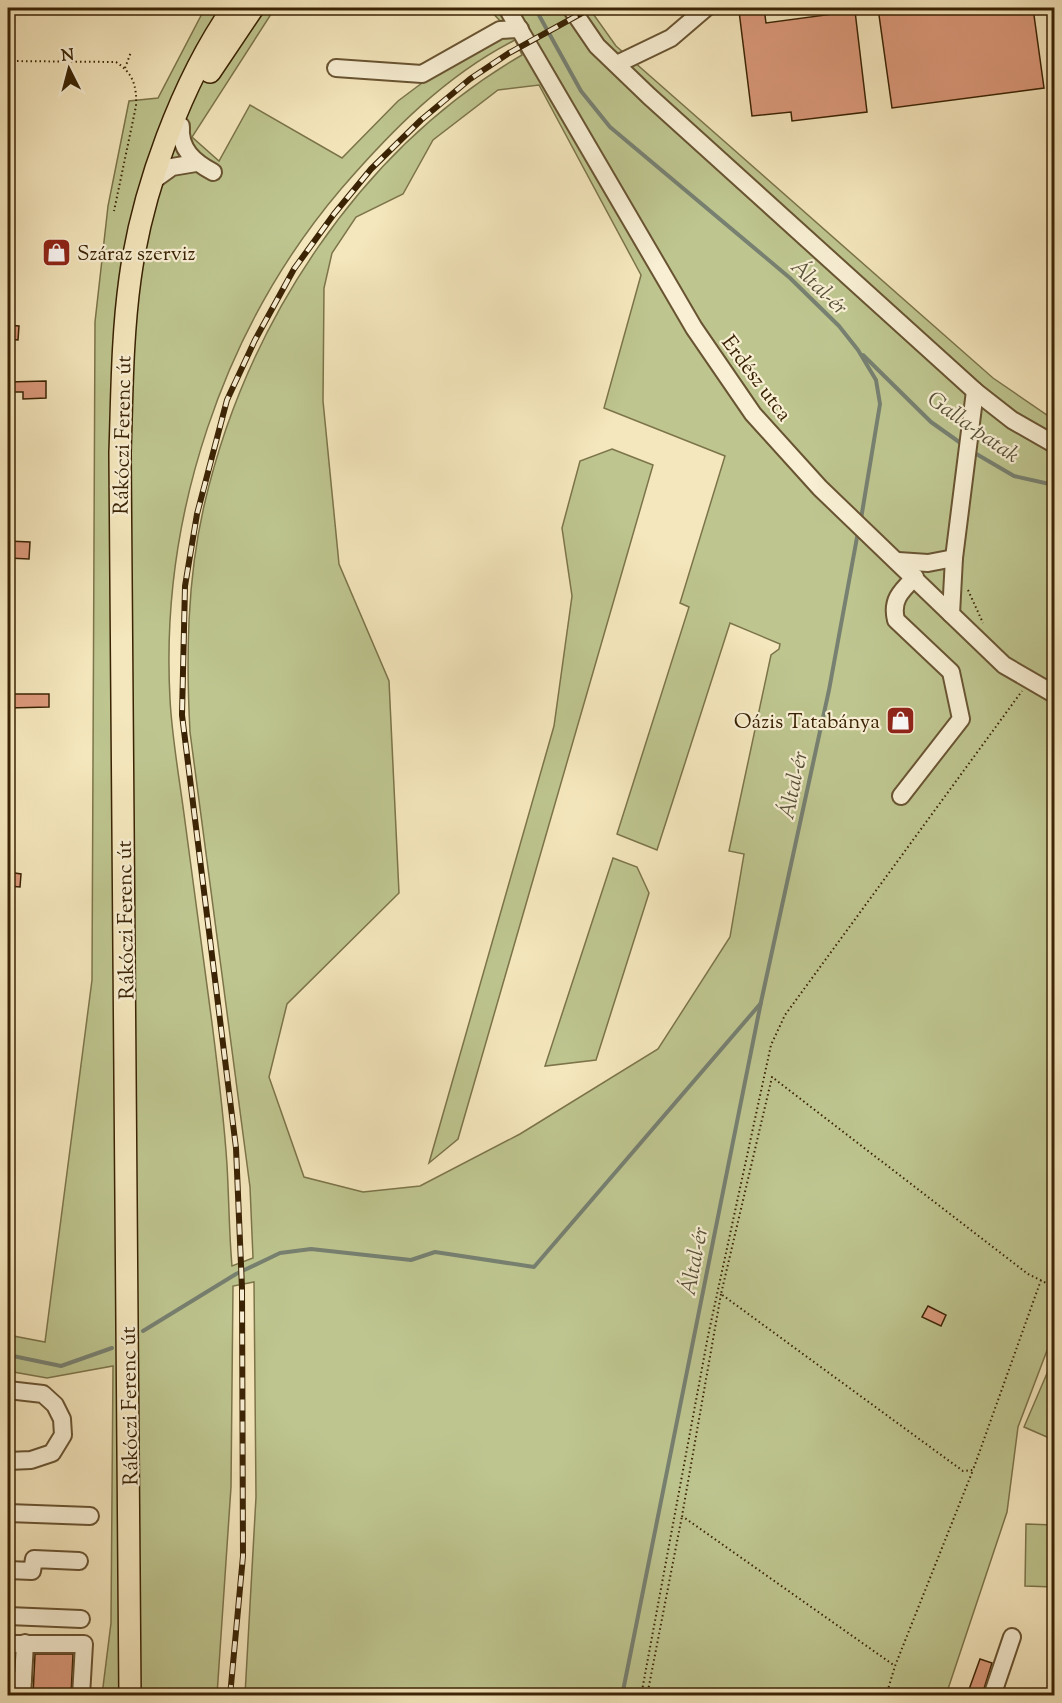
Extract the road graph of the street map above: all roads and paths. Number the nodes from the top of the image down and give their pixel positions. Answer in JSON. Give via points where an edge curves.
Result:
{"nodes":[{"id":1,"x":233,"y":8,"type":"edge"},
{"id":2,"x":253,"y":8,"type":"edge"},
{"id":3,"x":571,"y":8,"type":"edge"},
{"id":4,"x":706,"y":8,"type":"edge"},
{"id":5,"x":510,"y":15,"type":"edge"},
{"id":6,"x":131,"y":52,"type":"dead end"},
{"id":7,"x":8,"y":61,"type":"edge"},
{"id":8,"x":617,"y":64,"type":"junction"},
{"id":9,"x":125,"y":68,"type":"junction"},
{"id":10,"x":336,"y":68,"type":"dead end"},
{"id":11,"x":181,"y":126,"type":"junction"},
{"id":12,"x":164,"y":150,"type":"junction"},
{"id":13,"x":196,"y":163,"type":"junction"},
{"id":14,"x":213,"y":172,"type":"dead end"},
{"id":15,"x":154,"y":180,"type":"junction"},
{"id":16,"x":114,"y":211,"type":"dead end"},
{"id":17,"x":975,"y":391,"type":"junction"},
{"id":18,"x":1054,"y":444,"type":"edge"},
{"id":19,"x":954,"y":558,"type":"junction"},
{"id":20,"x":898,"y":561,"type":"junction"},
{"id":21,"x":915,"y":577,"type":"junction"},
{"id":22,"x":968,"y":580,"type":"dead end"},
{"id":23,"x":951,"y":614,"type":"junction"},
{"id":24,"x":988,"y":633,"type":"dead end"},
{"id":25,"x":1029,"y":681,"type":"junction"},
{"id":26,"x":1054,"y":694,"type":"edge"},
{"id":27,"x":901,"y":796,"type":"dead end"},
{"id":28,"x":1041,"y":1280,"type":"junction"},
{"id":29,"x":1054,"y":1287,"type":"edge"},
{"id":30,"x":721,"y":1294,"type":"junction"},
{"id":31,"x":8,"y":1390,"type":"edge"},
{"id":32,"x":8,"y":1461,"type":"edge"},
{"id":33,"x":973,"y":1470,"type":"junction"},
{"id":34,"x":8,"y":1513,"type":"edge"},
{"id":35,"x":90,"y":1516,"type":"dead end"},
{"id":36,"x":682,"y":1516,"type":"junction"},
{"id":37,"x":79,"y":1562,"type":"dead end"},
{"id":38,"x":8,"y":1570,"type":"edge"},
{"id":39,"x":8,"y":1616,"type":"edge"},
{"id":40,"x":81,"y":1618,"type":"dead end"},
{"id":41,"x":1012,"y":1637,"type":"dead end"},
{"id":42,"x":25,"y":1642,"type":"junction"},
{"id":43,"x":8,"y":1644,"type":"edge"},
{"id":44,"x":895,"y":1666,"type":"junction"},
{"id":45,"x":17,"y":1685,"type":"edge"},
{"id":46,"x":81,"y":1695,"type":"edge"},
{"id":47,"x":130,"y":1695,"type":"edge"},
{"id":48,"x":641,"y":1695,"type":"edge"},
{"id":49,"x":647,"y":1695,"type":"edge"},
{"id":50,"x":886,"y":1695,"type":"edge"},
{"id":51,"x":992,"y":1695,"type":"edge"}],
"edges":[{"from":1,"to":12,"type":"main road","name":"Rákóczi Ferenc út","via":[[192,77]]},
{"from":2,"to":11,"type":"main road","name":"Rákóczi Ferenc út","via":[[220,55]]},
{"from":3,"to":8,"type":"street","via":[[590,38]]},
{"from":4,"to":8,"type":"street","via":[[670,38]]},
{"from":5,"to":10,"type":"street","via":[[500,30],[422,74]]},
{"from":5,"to":20,"type":"street","name":"Erdész utca","via":[[708,351],[753,414],[820,488]]},
{"from":6,"to":9,"type":"path"},
{"from":7,"to":9,"type":"path","via":[[116,62]]},
{"from":8,"to":17,"type":"street"},
{"from":9,"to":16,"type":"path","via":[[137,90],[136,106]]},
{"from":11,"to":12,"type":"main road","name":"Rákóczi Ferenc út"},
{"from":11,"to":13,"type":"street","via":[[183,144]]},
{"from":12,"to":15,"type":"main road","name":"Rákóczi Ferenc út"},
{"from":13,"to":14,"type":"street"},
{"from":13,"to":15,"type":"street","via":[[172,167]]},
{"from":15,"to":47,"type":"main road","name":"Rákóczi Ferenc út","via":[[130,279],[120,453]]},
{"from":17,"to":18,"type":"street","via":[[1012,420]]},
{"from":17,"to":19,"type":"street"},
{"from":19,"to":20,"type":"street","via":[[928,563]]},
{"from":19,"to":23,"type":"street"},
{"from":20,"to":21,"type":"street","name":"Erdész utca"},
{"from":21,"to":23,"type":"street","name":"Erdész utca"},
{"from":21,"to":27,"type":"street","via":[[899,594],[893,608],[896,620],[951,672],[961,719]]},
{"from":22,"to":24,"type":"path","via":[[969,592]]},
{"from":23,"to":25,"type":"street","name":"Erdész utca","via":[[1004,665]]},
{"from":25,"to":26,"type":"street","name":"Erdész utca"},
{"from":25,"to":48,"type":"path","via":[[785,1016],[771,1045],[708,1336]]},
{"from":28,"to":29,"type":"path"},
{"from":28,"to":30,"type":"path","via":[[1028,1274],[772,1077]]},
{"from":28,"to":33,"type":"path"},
{"from":30,"to":33,"type":"path","via":[[963,1471]]},
{"from":30,"to":36,"type":"path"},
{"from":31,"to":32,"type":"street","via":[[43,1394],[62,1419],[63,1436],[52,1454]]},
{"from":33,"to":44,"type":"path"},
{"from":34,"to":35,"type":"street"},
{"from":36,"to":44,"type":"path"},
{"from":36,"to":49,"type":"path"},
{"from":37,"to":38,"type":"street","via":[[33,1559],[32,1571]]},
{"from":39,"to":40,"type":"street"},
{"from":41,"to":51,"type":"street"},
{"from":42,"to":43,"type":"street"},
{"from":42,"to":45,"type":"street"},
{"from":42,"to":46,"type":"street","via":[[84,1644]]},
{"from":44,"to":50,"type":"path"}]}
